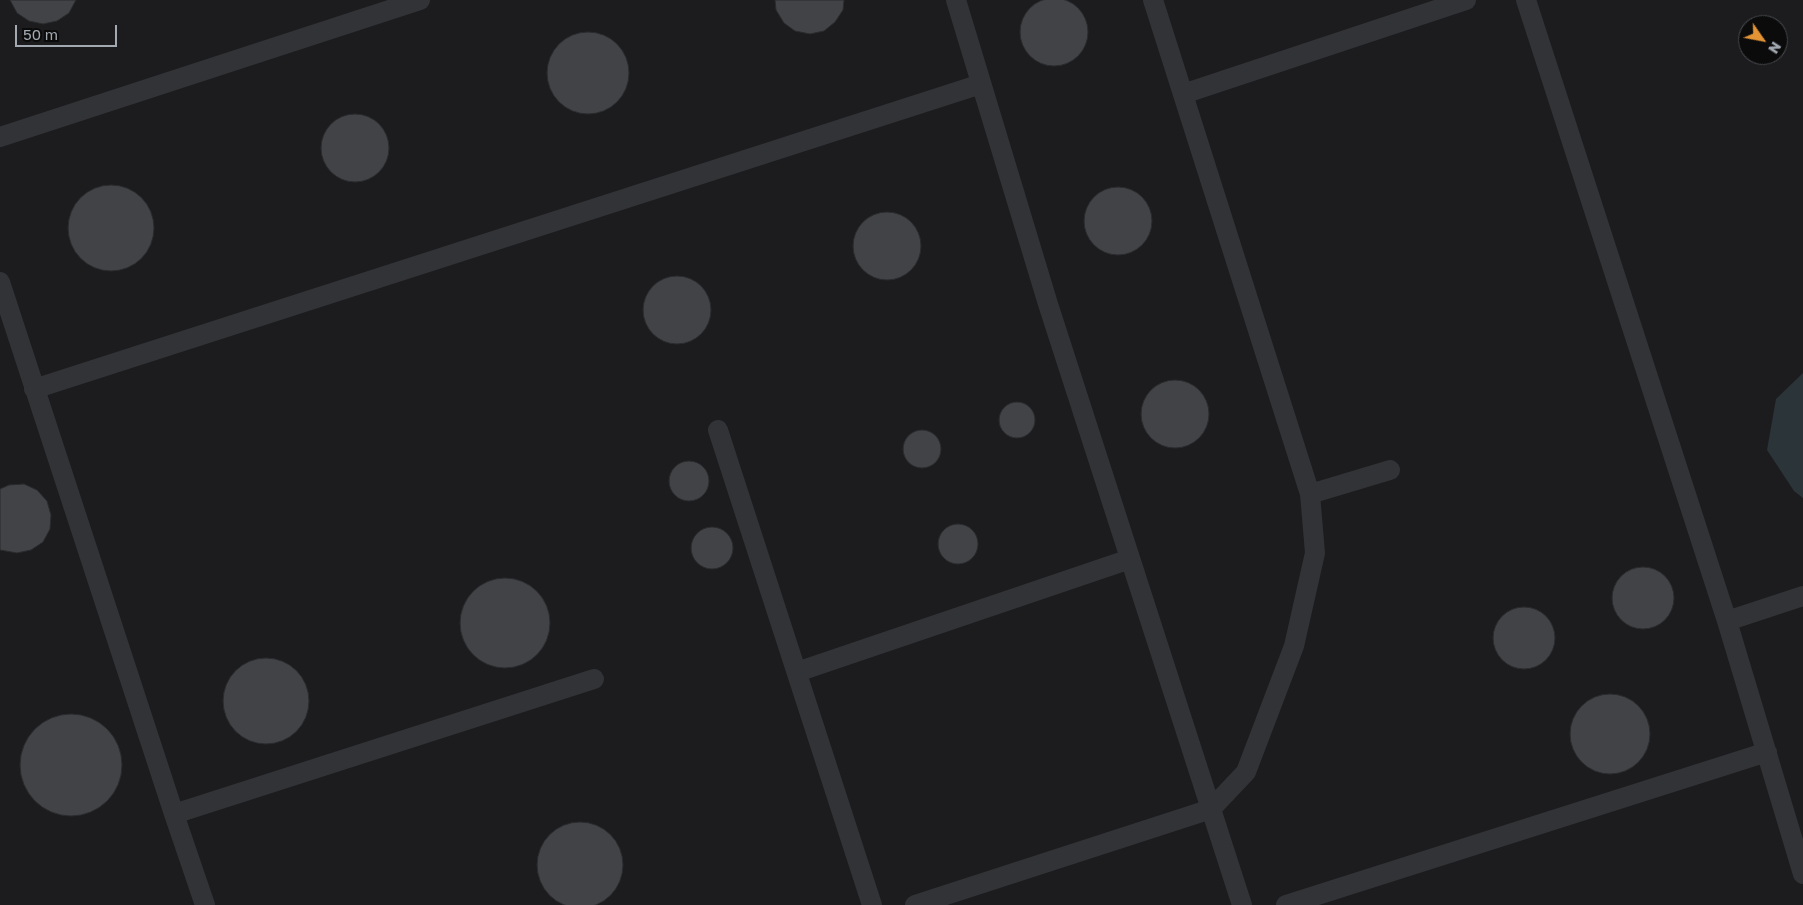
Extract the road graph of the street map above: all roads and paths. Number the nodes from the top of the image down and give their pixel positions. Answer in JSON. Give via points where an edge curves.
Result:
{"nodes":[{"id":1,"x":420,"y":0,"type":"edge"},
{"id":2,"x":956,"y":0,"type":"edge"},
{"id":3,"x":1153,"y":0,"type":"edge"},
{"id":4,"x":1466,"y":0,"type":"edge"},
{"id":5,"x":1526,"y":0,"type":"edge"},
{"id":6,"x":981,"y":84,"type":"junction"},
{"id":7,"x":1183,"y":94,"type":"junction"},
{"id":8,"x":0,"y":138,"type":"edge"},
{"id":9,"x":0,"y":282,"type":"edge"},
{"id":10,"x":34,"y":388,"type":"junction"},
{"id":11,"x":718,"y":430,"type":"dead end"},
{"id":12,"x":1390,"y":470,"type":"dead end"},
{"id":13,"x":1310,"y":494,"type":"junction"},
{"id":14,"x":1130,"y":559,"type":"junction"},
{"id":15,"x":1803,"y":596,"type":"edge"},
{"id":16,"x":1727,"y":621,"type":"junction"},
{"id":17,"x":796,"y":672,"type":"junction"},
{"id":18,"x":594,"y":679,"type":"dead end"},
{"id":19,"x":1767,"y":752,"type":"junction"},
{"id":20,"x":1211,"y":809,"type":"junction"},
{"id":21,"x":174,"y":814,"type":"junction"},
{"id":22,"x":1803,"y":874,"type":"edge"},
{"id":23,"x":205,"y":905,"type":"edge"},
{"id":24,"x":872,"y":905,"type":"edge"},
{"id":25,"x":915,"y":905,"type":"edge"},
{"id":26,"x":1242,"y":905,"type":"edge"},
{"id":27,"x":1286,"y":905,"type":"edge"}],
"edges":[{"from":1,"to":8,"type":"lane"},
{"from":2,"to":6,"type":"lane"},
{"from":3,"to":7,"type":"lane"},
{"from":4,"to":7,"type":"lane"},
{"from":5,"to":16,"type":"lane"},
{"from":6,"to":10,"type":"lane"},
{"from":6,"to":14,"type":"lane"},
{"from":7,"to":13,"type":"lane"},
{"from":9,"to":10,"type":"lane"},
{"from":10,"to":21,"type":"lane"},
{"from":11,"to":17,"type":"lane"},
{"from":12,"to":13,"type":"lane"},
{"from":13,"to":20,"type":"lane","via":[[1315,553],[1294,646],[1246,772]]},
{"from":14,"to":17,"type":"lane"},
{"from":14,"to":20,"type":"lane"},
{"from":15,"to":16,"type":"lane"},
{"from":16,"to":19,"type":"lane"},
{"from":17,"to":24,"type":"lane"},
{"from":18,"to":21,"type":"lane"},
{"from":19,"to":22,"type":"lane"},
{"from":19,"to":27,"type":"lane"},
{"from":20,"to":25,"type":"lane"},
{"from":20,"to":26,"type":"lane"},
{"from":21,"to":23,"type":"lane"}]}
